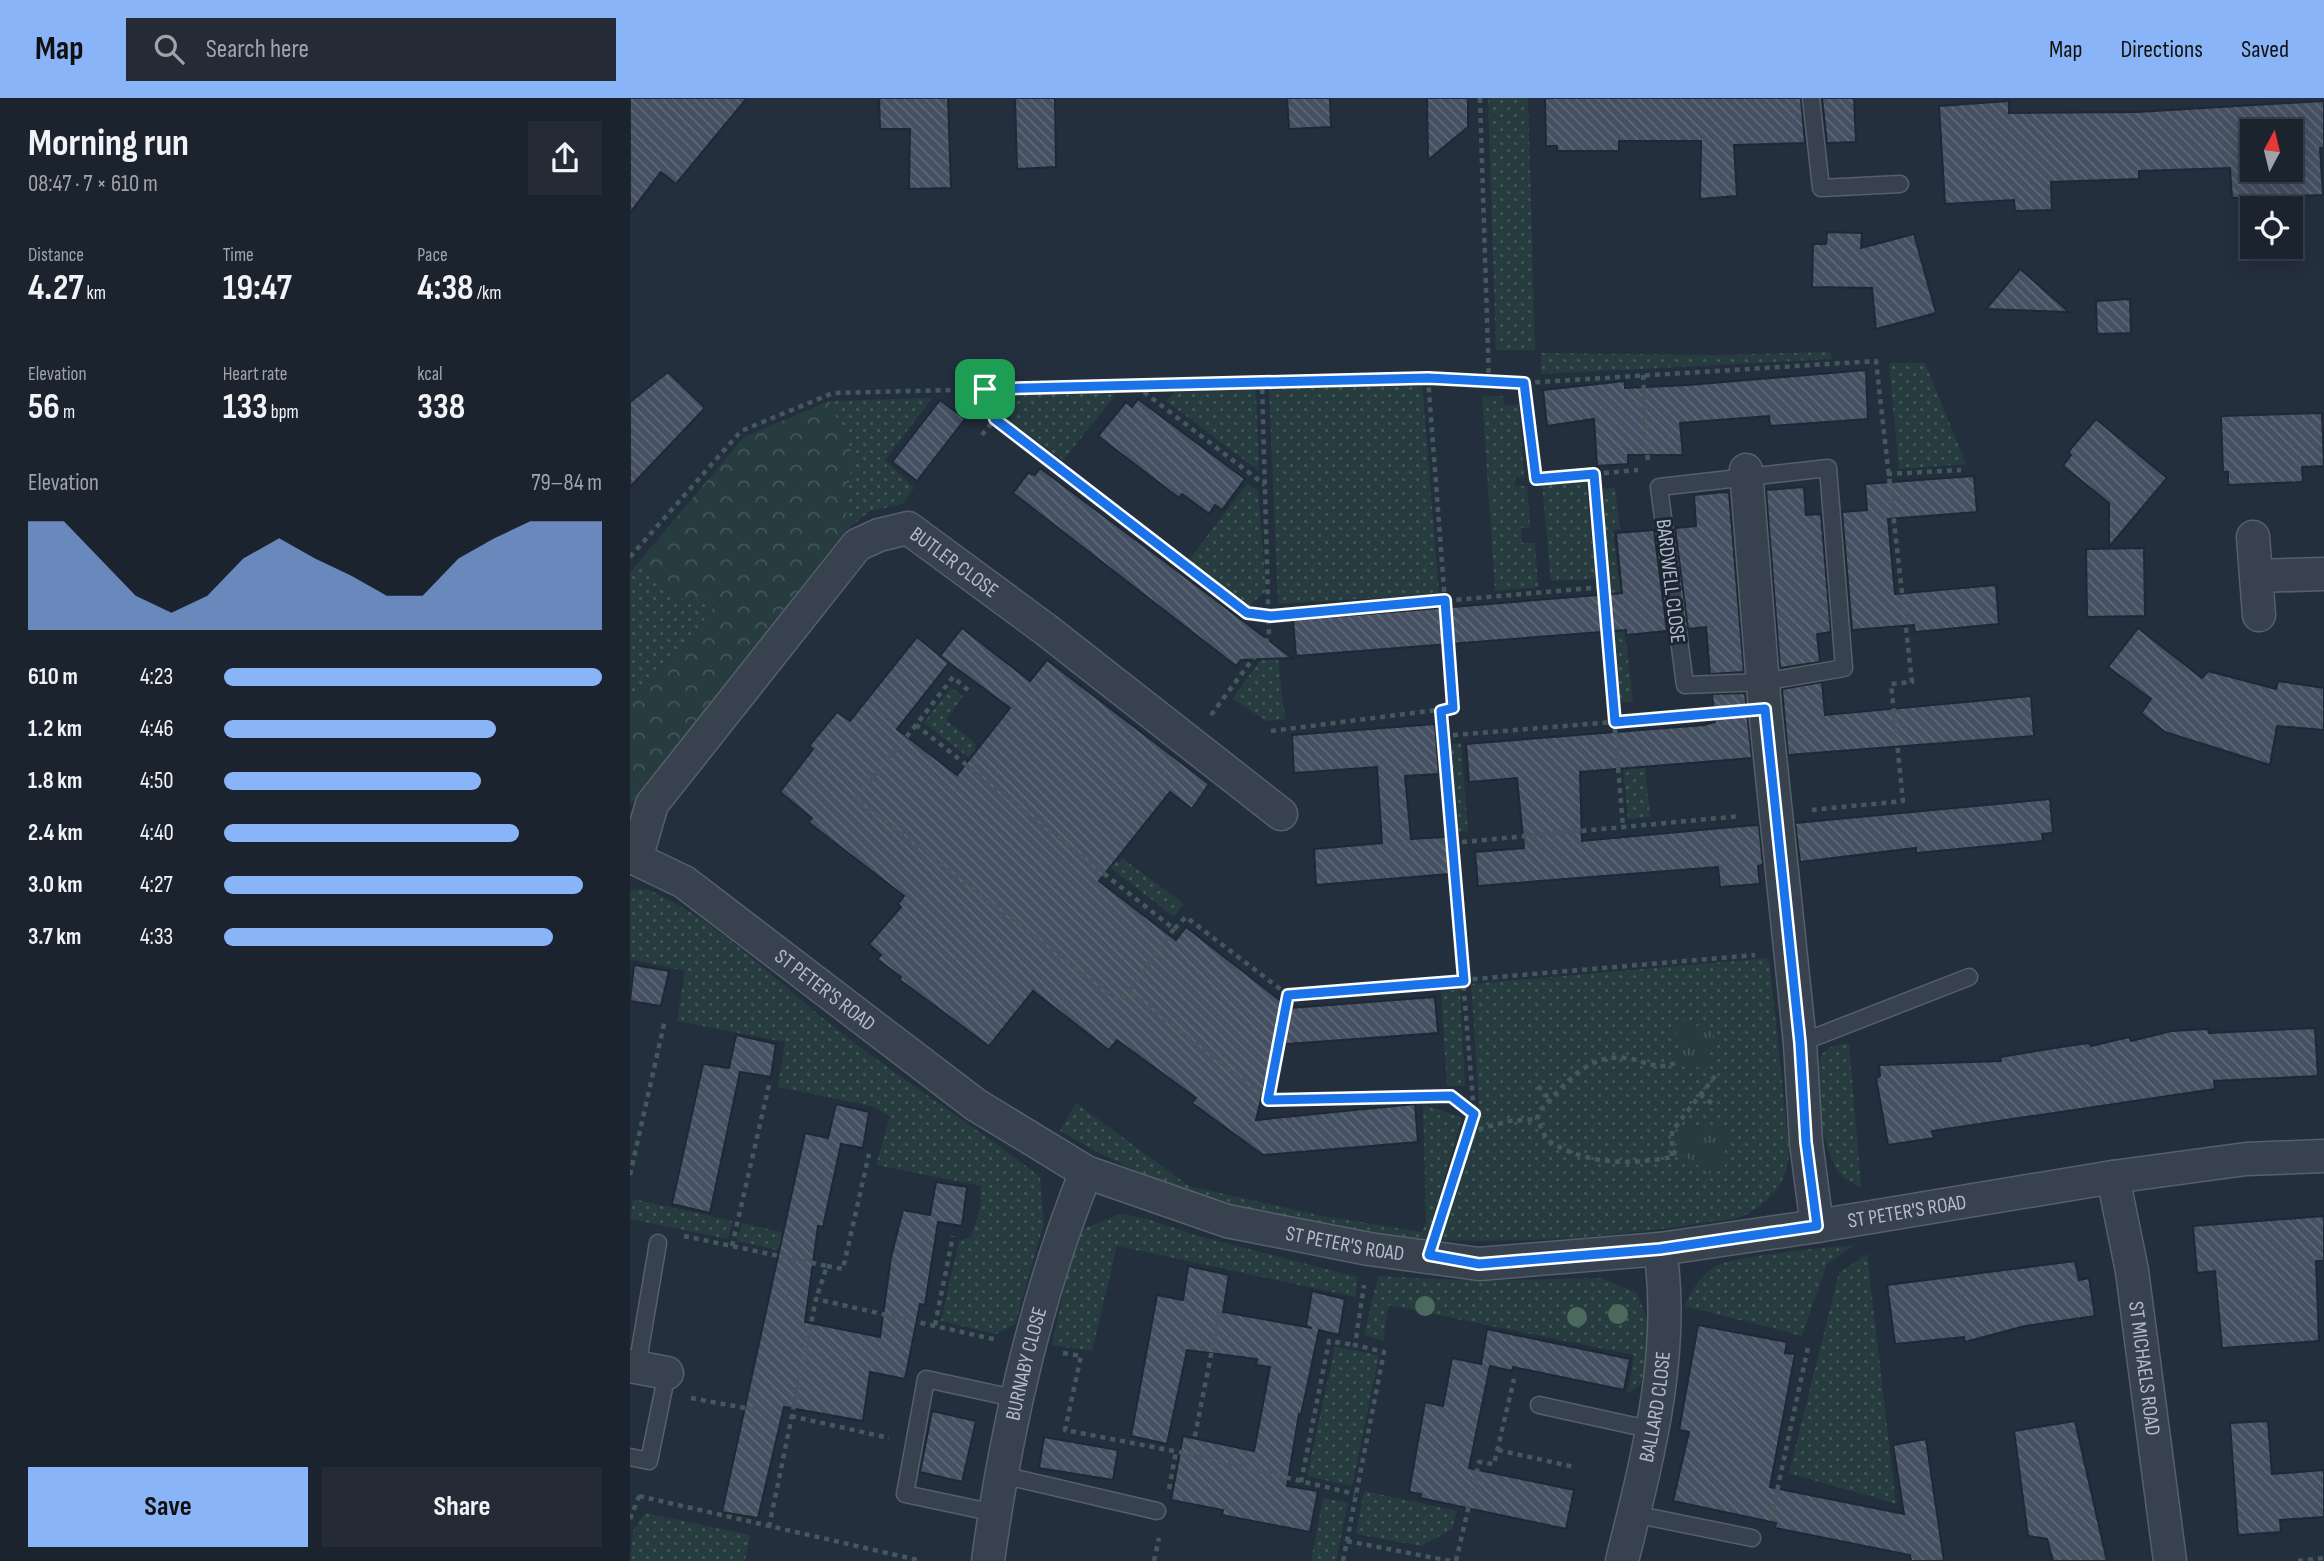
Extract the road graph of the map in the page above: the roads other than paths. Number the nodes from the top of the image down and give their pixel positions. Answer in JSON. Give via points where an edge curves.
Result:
{"nodes":[{"id":1,"x":1811,"y":98,"type":"edge"},
{"id":2,"x":1900,"y":184,"type":"dead end"},
{"id":3,"x":1746,"y":474,"type":"junction"},
{"id":4,"x":2253,"y":537,"type":"dead end"},
{"id":5,"x":2324,"y":574,"type":"edge"},
{"id":6,"x":2256,"y":576,"type":"junction"},
{"id":7,"x":2259,"y":615,"type":"dead end"},
{"id":8,"x":1763,"y":682,"type":"junction"},
{"id":9,"x":1281,"y":814,"type":"dead end"},
{"id":10,"x":633,"y":860,"type":"edge"},
{"id":11,"x":1969,"y":977,"type":"dead end"},
{"id":12,"x":1800,"y":1043,"type":"junction"},
{"id":13,"x":2324,"y":1156,"type":"edge"},
{"id":14,"x":1086,"y":1172,"type":"junction"},
{"id":15,"x":2113,"y":1177,"type":"junction"},
{"id":16,"x":1817,"y":1226,"type":"junction"},
{"id":17,"x":658,"y":1243,"type":"dead end"},
{"id":18,"x":1660,"y":1249,"type":"junction"},
{"id":19,"x":649,"y":1374,"type":"edge"},
{"id":20,"x":1018,"y":1399,"type":"junction"},
{"id":21,"x":1539,"y":1405,"type":"dead end"},
{"id":22,"x":1653,"y":1430,"type":"junction"},
{"id":23,"x":630,"y":1457,"type":"edge"},
{"id":24,"x":1002,"y":1475,"type":"junction"},
{"id":25,"x":1157,"y":1511,"type":"dead end"},
{"id":26,"x":995,"y":1513,"type":"junction"},
{"id":27,"x":1633,"y":1514,"type":"junction"},
{"id":28,"x":1752,"y":1538,"type":"dead end"},
{"id":29,"x":988,"y":1561,"type":"edge"},
{"id":30,"x":1622,"y":1561,"type":"edge"},
{"id":31,"x":2170,"y":1561,"type":"edge"}],
"edges":[{"from":1,"to":2,"type":"lane","via":[[1821,188]]},
{"from":3,"to":8,"type":"street"},
{"from":3,"to":8,"type":"lane","name":"BARDWELL CLOSE","via":[[1828,468],[1844,668]]},
{"from":3,"to":8,"type":"lane","name":"BARDWELL CLOSE","via":[[1659,487],[1685,685]]},
{"from":4,"to":6,"type":"street"},
{"from":5,"to":6,"type":"street"},
{"from":6,"to":7,"type":"street"},
{"from":8,"to":12,"type":"street"},
{"from":9,"to":10,"type":"street","name":"BUTLER CLOSE","via":[[908,528],[857,545],[652,804]]},
{"from":10,"to":14,"type":"street","name":"ST PETER'S ROAD","via":[[684,883],[976,1105]]},
{"from":11,"to":12,"type":"lane"},
{"from":12,"to":16,"type":"street"},
{"from":13,"to":15,"type":"street","name":"ST PETER'S ROAD","via":[[2246,1160]]},
{"from":14,"to":18,"type":"street","name":"ST PETER'S ROAD","via":[[1227,1221],[1370,1250],[1479,1264]]},
{"from":14,"to":20,"type":"street","name":"BURNABY CLOSE","via":[[1059,1240]]},
{"from":15,"to":16,"type":"street","name":"ST PETER'S ROAD"},
{"from":15,"to":31,"type":"street","name":"ST MICHAELS ROAD","via":[[2132,1271]]},
{"from":16,"to":18,"type":"street","name":"ST PETER'S ROAD"},
{"from":17,"to":19,"type":"lane"},
{"from":18,"to":22,"type":"street","name":"BALLARD CLOSE","via":[[1664,1270],[1662,1373]]},
{"from":19,"to":23,"type":"lane","via":[[649,1461]]},
{"from":20,"to":24,"type":"street","name":"BURNABY CLOSE"},
{"from":20,"to":26,"type":"lane","via":[[926,1379],[905,1494]]},
{"from":21,"to":22,"type":"lane"},
{"from":22,"to":27,"type":"street","name":"BALLARD CLOSE"},
{"from":24,"to":25,"type":"lane"},
{"from":24,"to":26,"type":"street","name":"BURNABY CLOSE"},
{"from":26,"to":29,"type":"street","name":"BURNABY CLOSE"},
{"from":27,"to":28,"type":"lane"},
{"from":27,"to":30,"type":"street","name":"BALLARD CLOSE"}]}
